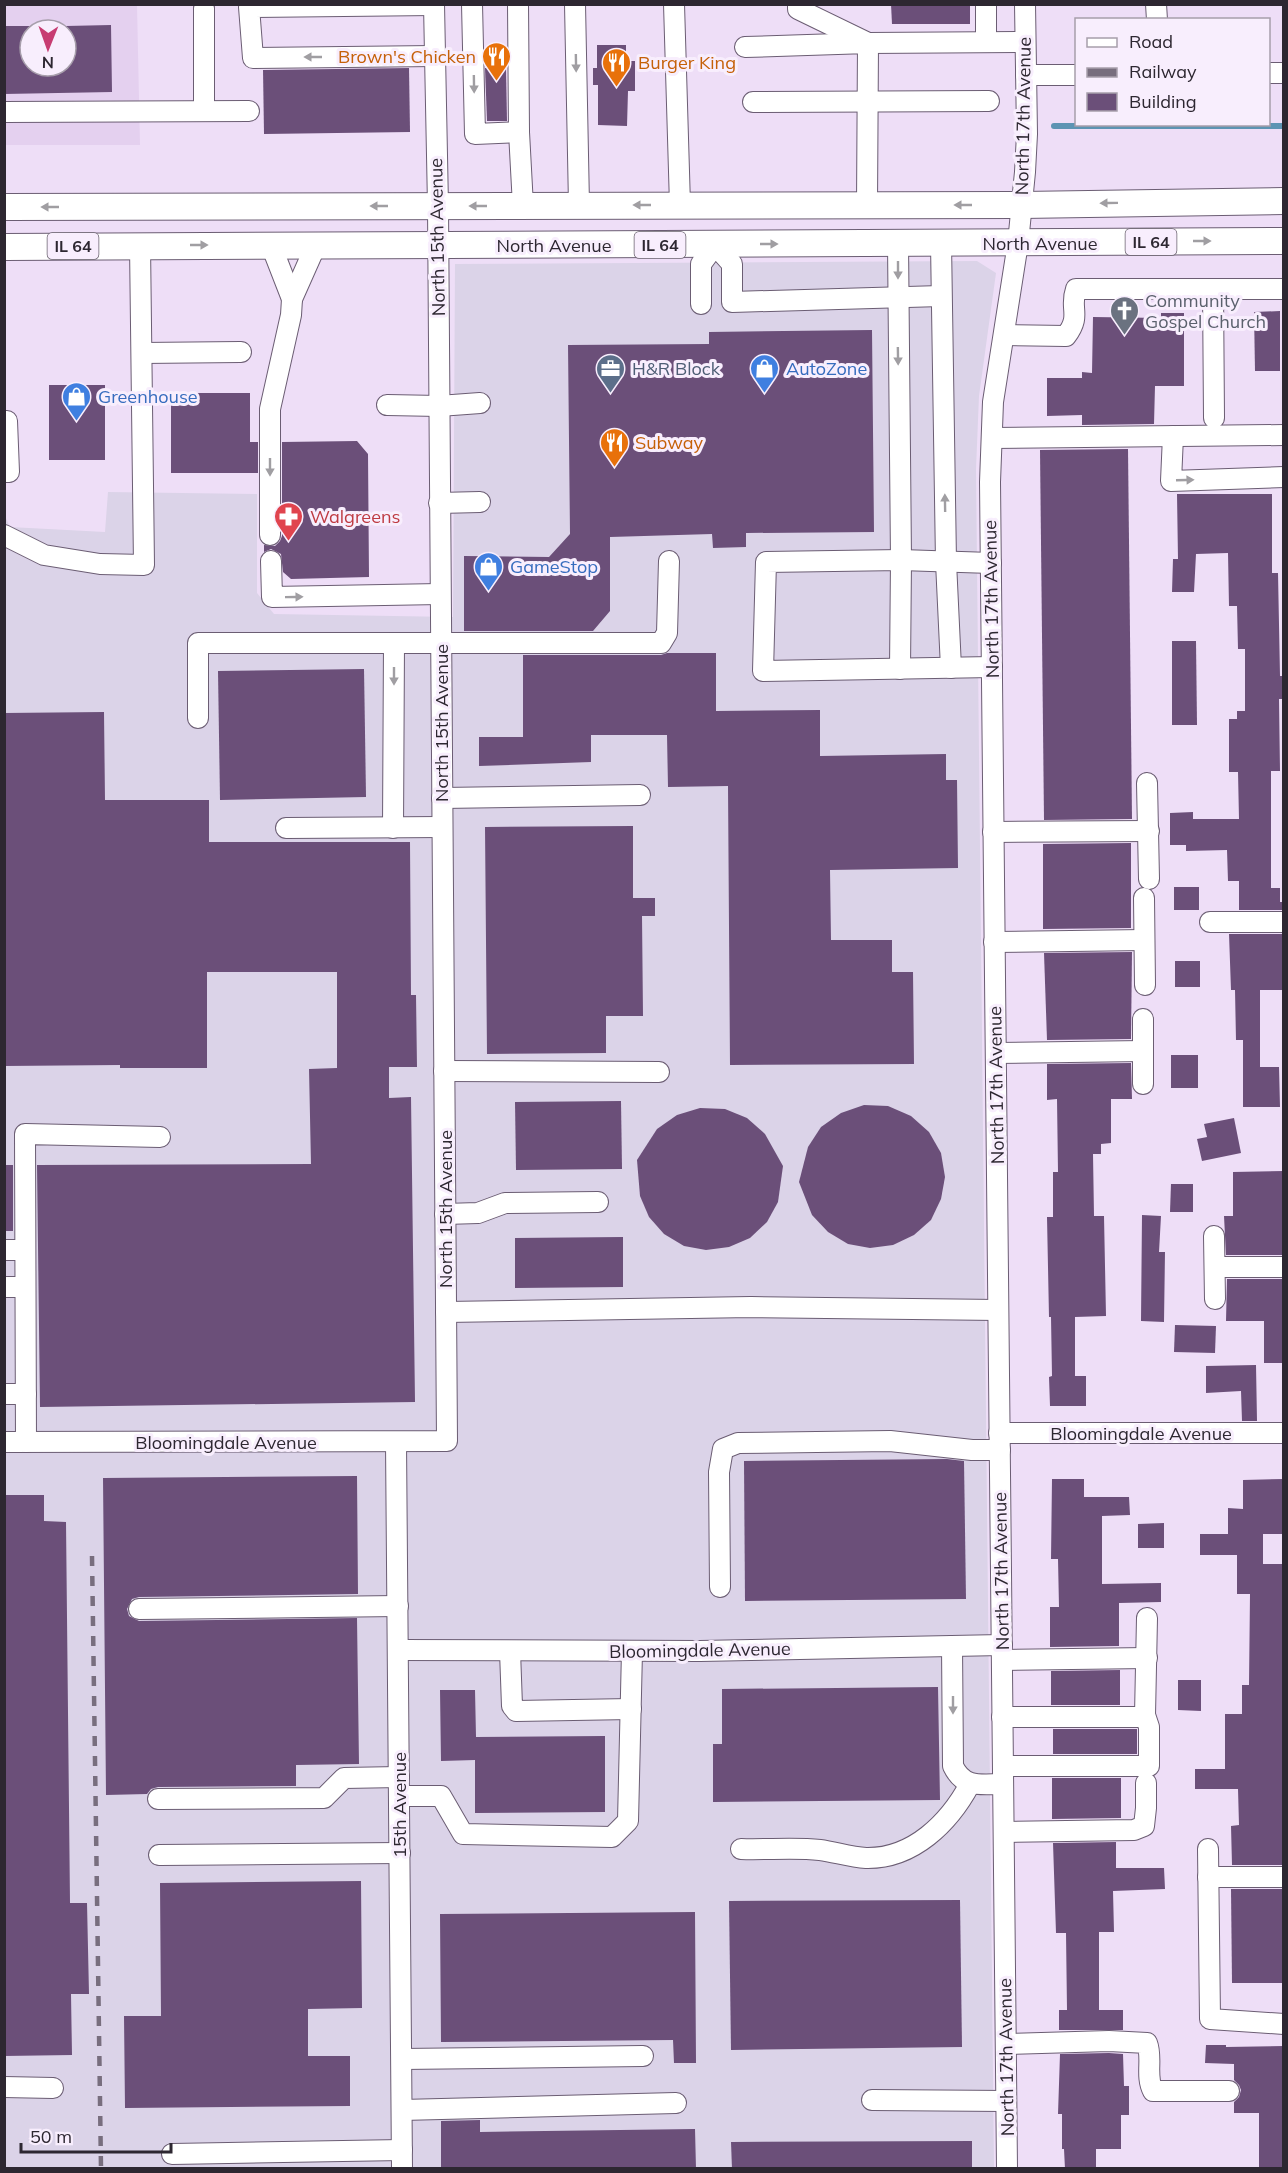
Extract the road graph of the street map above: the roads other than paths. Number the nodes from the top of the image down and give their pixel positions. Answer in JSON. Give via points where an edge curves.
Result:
{"nodes":[{"id":1,"x":472,"y":4,"type":"edge"},
{"id":2,"x":518,"y":4,"type":"edge"},
{"id":3,"x":575,"y":4,"type":"edge"},
{"id":4,"x":675,"y":4,"type":"edge"},
{"id":5,"x":798,"y":4,"type":"edge"},
{"id":6,"x":986,"y":4,"type":"edge"},
{"id":7,"x":1025,"y":4,"type":"edge"},
{"id":8,"x":434,"y":5,"type":"edge"},
{"id":9,"x":204,"y":8,"type":"dead end"},
{"id":10,"x":986,"y":42,"type":"junction"},
{"id":11,"x":1025,"y":42,"type":"junction"},
{"id":12,"x":868,"y":43,"type":"junction"},
{"id":13,"x":745,"y":46,"type":"dead end"},
{"id":14,"x":435,"y":56,"type":"junction"},
{"id":15,"x":1075,"y":75,"type":"edge"},
{"id":16,"x":1026,"y":83,"type":"junction"},
{"id":17,"x":989,"y":100,"type":"dead end"},
{"id":18,"x":868,"y":101,"type":"junction"},
{"id":19,"x":753,"y":102,"type":"dead end"},
{"id":20,"x":4,"y":111,"type":"edge"},
{"id":21,"x":204,"y":111,"type":"junction"},
{"id":22,"x":249,"y":111,"type":"dead end"},
{"id":23,"x":519,"y":132,"type":"junction"},
{"id":24,"x":1284,"y":201,"type":"edge"},
{"id":25,"x":1022,"y":204,"type":"junction"},
{"id":26,"x":680,"y":205,"type":"junction"},
{"id":27,"x":867,"y":205,"type":"junction"},
{"id":28,"x":438,"y":206,"type":"junction"},
{"id":29,"x":523,"y":206,"type":"junction"},
{"id":30,"x":579,"y":206,"type":"junction"},
{"id":31,"x":4,"y":207,"type":"edge"},
{"id":32,"x":1284,"y":241,"type":"edge"},
{"id":33,"x":898,"y":243,"type":"junction"},
{"id":34,"x":941,"y":243,"type":"junction"},
{"id":35,"x":1018,"y":243,"type":"junction"},
{"id":36,"x":140,"y":245,"type":"junction"},
{"id":37,"x":271,"y":245,"type":"junction"},
{"id":38,"x":316,"y":245,"type":"junction"},
{"id":39,"x":437,"y":245,"type":"junction"},
{"id":40,"x":714,"y":245,"type":"junction"},
{"id":41,"x":4,"y":247,"type":"edge"},
{"id":42,"x":1213,"y":289,"type":"junction"},
{"id":43,"x":1284,"y":289,"type":"edge"},
{"id":44,"x":941,"y":296,"type":"junction"},
{"id":45,"x":897,"y":297,"type":"junction"},
{"id":46,"x":292,"y":298,"type":"junction"},
{"id":47,"x":700,"y":304,"type":"dead end"},
{"id":48,"x":1004,"y":335,"type":"junction"},
{"id":49,"x":241,"y":352,"type":"dead end"},
{"id":50,"x":142,"y":353,"type":"junction"},
{"id":51,"x":480,"y":403,"type":"dead end"},
{"id":52,"x":387,"y":405,"type":"dead end"},
{"id":53,"x":438,"y":406,"type":"junction"},
{"id":54,"x":1214,"y":418,"type":"dead end"},
{"id":55,"x":6,"y":421,"type":"edge"},
{"id":56,"x":1284,"y":435,"type":"edge"},
{"id":57,"x":1173,"y":436,"type":"junction"},
{"id":58,"x":992,"y":438,"type":"junction"},
{"id":59,"x":4,"y":472,"type":"edge"},
{"id":60,"x":1284,"y":477,"type":"edge"},
{"id":61,"x":480,"y":502,"type":"dead end"},
{"id":62,"x":439,"y":503,"type":"junction"},
{"id":63,"x":4,"y":535,"type":"edge"},
{"id":64,"x":270,"y":535,"type":"dead end"},
{"id":65,"x":901,"y":560,"type":"junction"},
{"id":66,"x":271,"y":561,"type":"dead end"},
{"id":67,"x":669,"y":561,"type":"dead end"},
{"id":68,"x":946,"y":562,"type":"junction"},
{"id":69,"x":991,"y":563,"type":"junction"},
{"id":70,"x":440,"y":594,"type":"junction"},
{"id":71,"x":394,"y":643,"type":"junction"},
{"id":72,"x":441,"y":644,"type":"junction"},
{"id":73,"x":992,"y":667,"type":"junction"},
{"id":74,"x":951,"y":668,"type":"junction"},
{"id":75,"x":900,"y":669,"type":"junction"},
{"id":76,"x":198,"y":718,"type":"dead end"},
{"id":77,"x":1146,"y":783,"type":"dead end"},
{"id":78,"x":640,"y":795,"type":"dead end"},
{"id":79,"x":442,"y":798,"type":"junction"},
{"id":80,"x":442,"y":827,"type":"junction"},
{"id":81,"x":286,"y":828,"type":"dead end"},
{"id":82,"x":393,"y":828,"type":"junction"},
{"id":83,"x":1149,"y":831,"type":"junction"},
{"id":84,"x":993,"y":832,"type":"junction"},
{"id":85,"x":1149,"y":879,"type":"dead end"},
{"id":86,"x":1144,"y":898,"type":"dead end"},
{"id":87,"x":1210,"y":922,"type":"dead end"},
{"id":88,"x":1284,"y":922,"type":"edge"},
{"id":89,"x":1144,"y":940,"type":"junction"},
{"id":90,"x":994,"y":942,"type":"junction"},
{"id":91,"x":1145,"y":985,"type":"dead end"},
{"id":92,"x":1143,"y":1019,"type":"dead end"},
{"id":93,"x":1143,"y":1051,"type":"junction"},
{"id":94,"x":996,"y":1053,"type":"junction"},
{"id":95,"x":444,"y":1071,"type":"junction"},
{"id":96,"x":659,"y":1072,"type":"dead end"},
{"id":97,"x":1143,"y":1084,"type":"dead end"},
{"id":98,"x":160,"y":1137,"type":"dead end"},
{"id":99,"x":598,"y":1203,"type":"dead end"},
{"id":100,"x":445,"y":1214,"type":"junction"},
{"id":101,"x":1214,"y":1236,"type":"dead end"},
{"id":102,"x":4,"y":1250,"type":"edge"},
{"id":103,"x":25,"y":1250,"type":"junction"},
{"id":104,"x":1215,"y":1267,"type":"junction"},
{"id":105,"x":1284,"y":1267,"type":"edge"},
{"id":106,"x":4,"y":1287,"type":"edge"},
{"id":107,"x":25,"y":1287,"type":"junction"},
{"id":108,"x":1215,"y":1299,"type":"dead end"},
{"id":109,"x":998,"y":1310,"type":"junction"},
{"id":110,"x":446,"y":1312,"type":"junction"},
{"id":111,"x":4,"y":1394,"type":"edge"},
{"id":112,"x":26,"y":1394,"type":"junction"},
{"id":113,"x":1284,"y":1433,"type":"edge"},
{"id":114,"x":999,"y":1441,"type":"junction"},
{"id":115,"x":4,"y":1442,"type":"edge"},
{"id":116,"x":26,"y":1442,"type":"junction"},
{"id":117,"x":396,"y":1442,"type":"junction"},
{"id":118,"x":447,"y":1442,"type":"joint"},
{"id":119,"x":720,"y":1587,"type":"dead end"},
{"id":120,"x":398,"y":1606,"type":"junction"},
{"id":121,"x":139,"y":1609,"type":"dead end"},
{"id":122,"x":1147,"y":1618,"type":"dead end"},
{"id":123,"x":952,"y":1646,"type":"junction"},
{"id":124,"x":398,"y":1650,"type":"junction"},
{"id":125,"x":510,"y":1651,"type":"junction"},
{"id":126,"x":632,"y":1651,"type":"junction"},
{"id":127,"x":1002,"y":1653,"type":"junction"},
{"id":128,"x":1147,"y":1658,"type":"junction"},
{"id":129,"x":631,"y":1709,"type":"junction"},
{"id":130,"x":1145,"y":1715,"type":"junction"},
{"id":131,"x":1002,"y":1717,"type":"junction"},
{"id":132,"x":1003,"y":1775,"type":"junction"},
{"id":133,"x":1146,"y":1783,"type":"dead end"},
{"id":134,"x":970,"y":1784,"type":"junction"},
{"id":135,"x":399,"y":1786,"type":"junction"},
{"id":136,"x":158,"y":1799,"type":"dead end"},
{"id":137,"x":1004,"y":1832,"type":"junction"},
{"id":138,"x":741,"y":1849,"type":"dead end"},
{"id":139,"x":1208,"y":1849,"type":"dead end"},
{"id":140,"x":400,"y":1853,"type":"junction"},
{"id":141,"x":159,"y":1855,"type":"dead end"},
{"id":142,"x":1208,"y":1877,"type":"junction"},
{"id":143,"x":1284,"y":1877,"type":"edge"},
{"id":144,"x":1284,"y":2024,"type":"edge"},
{"id":145,"x":1006,"y":2044,"type":"junction"},
{"id":146,"x":643,"y":2056,"type":"dead end"},
{"id":147,"x":402,"y":2059,"type":"junction"},
{"id":148,"x":4,"y":2087,"type":"edge"},
{"id":149,"x":54,"y":2088,"type":"dead end"},
{"id":150,"x":1229,"y":2091,"type":"dead end"},
{"id":151,"x":872,"y":2100,"type":"dead end"},
{"id":152,"x":1006,"y":2101,"type":"junction"},
{"id":153,"x":676,"y":2103,"type":"dead end"},
{"id":154,"x":402,"y":2110,"type":"junction"},
{"id":155,"x":172,"y":2154,"type":"dead end"},
{"id":156,"x":402,"y":2159,"type":"edge"},
{"id":157,"x":1007,"y":2169,"type":"edge"}],
"edges":[{"from":1,"to":23,"type":"street","one_way":true,"via":[[475,134]]},
{"from":2,"to":23,"type":"street"},
{"from":3,"to":30,"type":"street","one_way":true},
{"from":4,"to":26,"type":"street"},
{"from":5,"to":12,"type":"street","via":[[798,9]]},
{"from":6,"to":10,"type":"street"},
{"from":7,"to":11,"type":"street","name":"North 17th Avenue"},
{"from":8,"to":14,"type":"street","name":"North 15th Avenue"},
{"from":14,"to":8,"type":"street","one_way":true,"via":[[253,58],[249,7]]},
{"from":9,"to":21,"type":"street"},
{"from":10,"to":11,"type":"street"},
{"from":10,"to":12,"type":"street"},
{"from":11,"to":16,"type":"street","name":"North 17th Avenue"},
{"from":12,"to":13,"type":"street"},
{"from":12,"to":18,"type":"street"},
{"from":14,"to":28,"type":"street","name":"North 15th Avenue"},
{"from":15,"to":16,"type":"street"},
{"from":16,"to":25,"type":"street","name":"North 17th Avenue"},
{"from":17,"to":18,"type":"street"},
{"from":18,"to":19,"type":"street"},
{"from":18,"to":27,"type":"street"},
{"from":20,"to":21,"type":"street"},
{"from":21,"to":22,"type":"street"},
{"from":23,"to":29,"type":"street"},
{"from":24,"to":25,"type":"main road","number":"IL 64","one_way":true},
{"from":25,"to":27,"type":"main road","number":"IL 64","one_way":true},
{"from":25,"to":35,"type":"street","name":"North 17th Avenue"},
{"from":26,"to":27,"type":"main road","number":"IL 64"},
{"from":26,"to":30,"type":"main road","number":"IL 64","one_way":true},
{"from":29,"to":28,"type":"main road","number":"IL 64","one_way":true},
{"from":28,"to":31,"type":"main road","number":"IL 64","one_way":true},
{"from":28,"to":39,"type":"street","name":"North 15th Avenue"},
{"from":29,"to":30,"type":"main road","number":"IL 64"},
{"from":35,"to":32,"type":"main road","name":"North Avenue","number":"IL 64","one_way":true},
{"from":33,"to":34,"type":"main road","name":"North Avenue","number":"IL 64"},
{"from":40,"to":33,"type":"main road","name":"North Avenue","number":"IL 64","one_way":true},
{"from":33,"to":45,"type":"street","one_way":true},
{"from":34,"to":35,"type":"main road","name":"North Avenue","number":"IL 64"},
{"from":34,"to":44,"type":"street"},
{"from":35,"to":48,"type":"street","name":"North 17th Avenue"},
{"from":36,"to":37,"type":"main road","name":"North Avenue","number":"IL 64","one_way":true},
{"from":36,"to":41,"type":"main road","name":"North Avenue","number":"IL 64"},
{"from":36,"to":50,"type":"street"},
{"from":37,"to":38,"type":"main road","name":"North Avenue","number":"IL 64"},
{"from":37,"to":46,"type":"street"},
{"from":38,"to":39,"type":"main road","name":"North Avenue","number":"IL 64"},
{"from":38,"to":46,"type":"street"},
{"from":39,"to":40,"type":"main road","name":"North Avenue","number":"IL 64"},
{"from":39,"to":53,"type":"street","name":"North 15th Avenue"},
{"from":40,"to":45,"type":"street","via":[[732,264],[732,302]]},
{"from":40,"to":47,"type":"street","via":[[701,264]]},
{"from":42,"to":43,"type":"street"},
{"from":42,"to":48,"type":"street","via":[[1076,289],[1074,326],[1066,336]]},
{"from":42,"to":54,"type":"street"},
{"from":44,"to":45,"type":"street"},
{"from":68,"to":44,"type":"street","one_way":true},
{"from":45,"to":65,"type":"street","one_way":true},
{"from":46,"to":64,"type":"street","one_way":true,"via":[[270,409]]},
{"from":48,"to":58,"type":"street","name":"North 17th Avenue","via":[[993,402]]},
{"from":49,"to":50,"type":"street"},
{"from":50,"to":63,"type":"street","via":[[144,565],[100,564],[44,555]]},
{"from":51,"to":53,"type":"street"},
{"from":52,"to":53,"type":"street"},
{"from":53,"to":62,"type":"street","name":"North 15th Avenue"},
{"from":55,"to":59,"type":"street","via":[[9,472]]},
{"from":56,"to":57,"type":"street"},
{"from":57,"to":58,"type":"street"},
{"from":57,"to":60,"type":"street","one_way":true,"via":[[1172,481]]},
{"from":58,"to":69,"type":"street","name":"North 17th Avenue"},
{"from":61,"to":62,"type":"street"},
{"from":62,"to":70,"type":"street","name":"North 15th Avenue"},
{"from":65,"to":68,"type":"street"},
{"from":65,"to":75,"type":"street"},
{"from":65,"to":75,"type":"street","via":[[766,562],[763,671]]},
{"from":66,"to":70,"type":"street","one_way":true,"via":[[272,597]]},
{"from":67,"to":72,"type":"street","via":[[667,633],[661,643]]},
{"from":68,"to":69,"type":"street"},
{"from":68,"to":74,"type":"street"},
{"from":69,"to":73,"type":"street","name":"North 17th Avenue"},
{"from":70,"to":72,"type":"street","name":"North 15th Avenue"},
{"from":71,"to":72,"type":"street"},
{"from":71,"to":76,"type":"street","via":[[198,643]]},
{"from":71,"to":82,"type":"street","one_way":true},
{"from":72,"to":79,"type":"street","name":"North 15th Avenue"},
{"from":73,"to":74,"type":"street"},
{"from":73,"to":84,"type":"street","name":"North 17th Avenue"},
{"from":74,"to":75,"type":"street"},
{"from":77,"to":83,"type":"street"},
{"from":78,"to":79,"type":"street"},
{"from":79,"to":80,"type":"street","name":"North 15th Avenue"},
{"from":80,"to":82,"type":"street"},
{"from":80,"to":95,"type":"street","name":"North 15th Avenue"},
{"from":81,"to":82,"type":"street"},
{"from":83,"to":84,"type":"street"},
{"from":83,"to":85,"type":"street"},
{"from":84,"to":90,"type":"street","name":"North 17th Avenue"},
{"from":86,"to":89,"type":"street"},
{"from":87,"to":88,"type":"street"},
{"from":89,"to":90,"type":"street"},
{"from":89,"to":91,"type":"street"},
{"from":90,"to":94,"type":"street","name":"North 17th Avenue"},
{"from":92,"to":93,"type":"street"},
{"from":93,"to":94,"type":"street"},
{"from":93,"to":97,"type":"street"},
{"from":94,"to":109,"type":"street","name":"North 17th Avenue"},
{"from":95,"to":96,"type":"street"},
{"from":95,"to":100,"type":"street","name":"North 15th Avenue"},
{"from":98,"to":103,"type":"street","via":[[25,1134]]},
{"from":99,"to":100,"type":"street","via":[[505,1203],[478,1213]]},
{"from":100,"to":110,"type":"street","name":"North 15th Avenue"},
{"from":101,"to":104,"type":"street"},
{"from":102,"to":103,"type":"street"},
{"from":103,"to":107,"type":"street"},
{"from":104,"to":105,"type":"street"},
{"from":104,"to":108,"type":"street"},
{"from":106,"to":107,"type":"street"},
{"from":107,"to":112,"type":"street"},
{"from":109,"to":110,"type":"street","via":[[740,1307]]},
{"from":109,"to":114,"type":"street","name":"North 17th Avenue"},
{"from":110,"to":118,"type":"street","name":"North 15th Avenue"},
{"from":111,"to":112,"type":"street"},
{"from":112,"to":116,"type":"street"},
{"from":113,"to":114,"type":"street","name":"Bloomingdale Avenue"},
{"from":114,"to":119,"type":"street","name":"Bloomingdale Avenue","via":[[972,1450],[890,1442],[738,1443],[723,1449],[719,1472]]},
{"from":114,"to":127,"type":"street","name":"North 17th Avenue"},
{"from":115,"to":116,"type":"street","name":"Bloomingdale Avenue"},
{"from":116,"to":117,"type":"street","name":"Bloomingdale Avenue"},
{"from":117,"to":118,"type":"street","name":"Bloomingdale Avenue"},
{"from":117,"to":120,"type":"street","name":"15th Avenue"},
{"from":120,"to":121,"type":"street"},
{"from":120,"to":124,"type":"street","name":"15th Avenue"},
{"from":122,"to":128,"type":"street"},
{"from":123,"to":126,"type":"street","name":"Bloomingdale Avenue"},
{"from":123,"to":127,"type":"street","name":"Bloomingdale Avenue"},
{"from":123,"to":134,"type":"street","one_way":true,"via":[[953,1766],[957,1775]]},
{"from":124,"to":125,"type":"street","name":"Bloomingdale Avenue"},
{"from":124,"to":135,"type":"street","name":"15th Avenue"},
{"from":125,"to":126,"type":"street","name":"Bloomingdale Avenue"},
{"from":125,"to":129,"type":"street","via":[[512,1706],[516,1711]]},
{"from":126,"to":129,"type":"street"},
{"from":127,"to":128,"type":"street","name":"Bloomingdale Avenue"},
{"from":127,"to":131,"type":"street","name":"North 17th Avenue"},
{"from":128,"to":130,"type":"street"},
{"from":129,"to":135,"type":"street","via":[[628,1821],[612,1837],[463,1834],[441,1796]]},
{"from":130,"to":131,"type":"street"},
{"from":130,"to":132,"type":"street","via":[[1149,1727],[1149,1766]]},
{"from":131,"to":132,"type":"street","name":"North 17th Avenue"},
{"from":132,"to":134,"type":"street"},
{"from":132,"to":137,"type":"street","name":"North 17th Avenue"},
{"from":133,"to":137,"type":"street","via":[[1143,1826],[1134,1830]]},
{"from":134,"to":138,"type":"street","via":[[939,1828],[911,1848],[891,1856],[866,1858],[821,1850]]},
{"from":135,"to":136,"type":"street","via":[[344,1778],[324,1798]]},
{"from":135,"to":140,"type":"street","name":"15th Avenue"},
{"from":137,"to":145,"type":"street","name":"North 17th Avenue"},
{"from":139,"to":142,"type":"street"},
{"from":140,"to":141,"type":"street"},
{"from":140,"to":147,"type":"street","name":"15th Avenue"},
{"from":142,"to":143,"type":"street"},
{"from":142,"to":144,"type":"street","via":[[1210,2019]]},
{"from":145,"to":150,"type":"street","via":[[1147,2043],[1149,2084],[1153,2091]]},
{"from":145,"to":152,"type":"street","name":"North 17th Avenue"},
{"from":146,"to":147,"type":"street"},
{"from":147,"to":154,"type":"street","name":"15th Avenue"},
{"from":148,"to":149,"type":"street"},
{"from":151,"to":152,"type":"street"},
{"from":152,"to":157,"type":"street","name":"North 17th Avenue"},
{"from":153,"to":154,"type":"street"},
{"from":154,"to":156,"type":"street","name":"15th Avenue"},
{"from":155,"to":156,"type":"street"}]}
